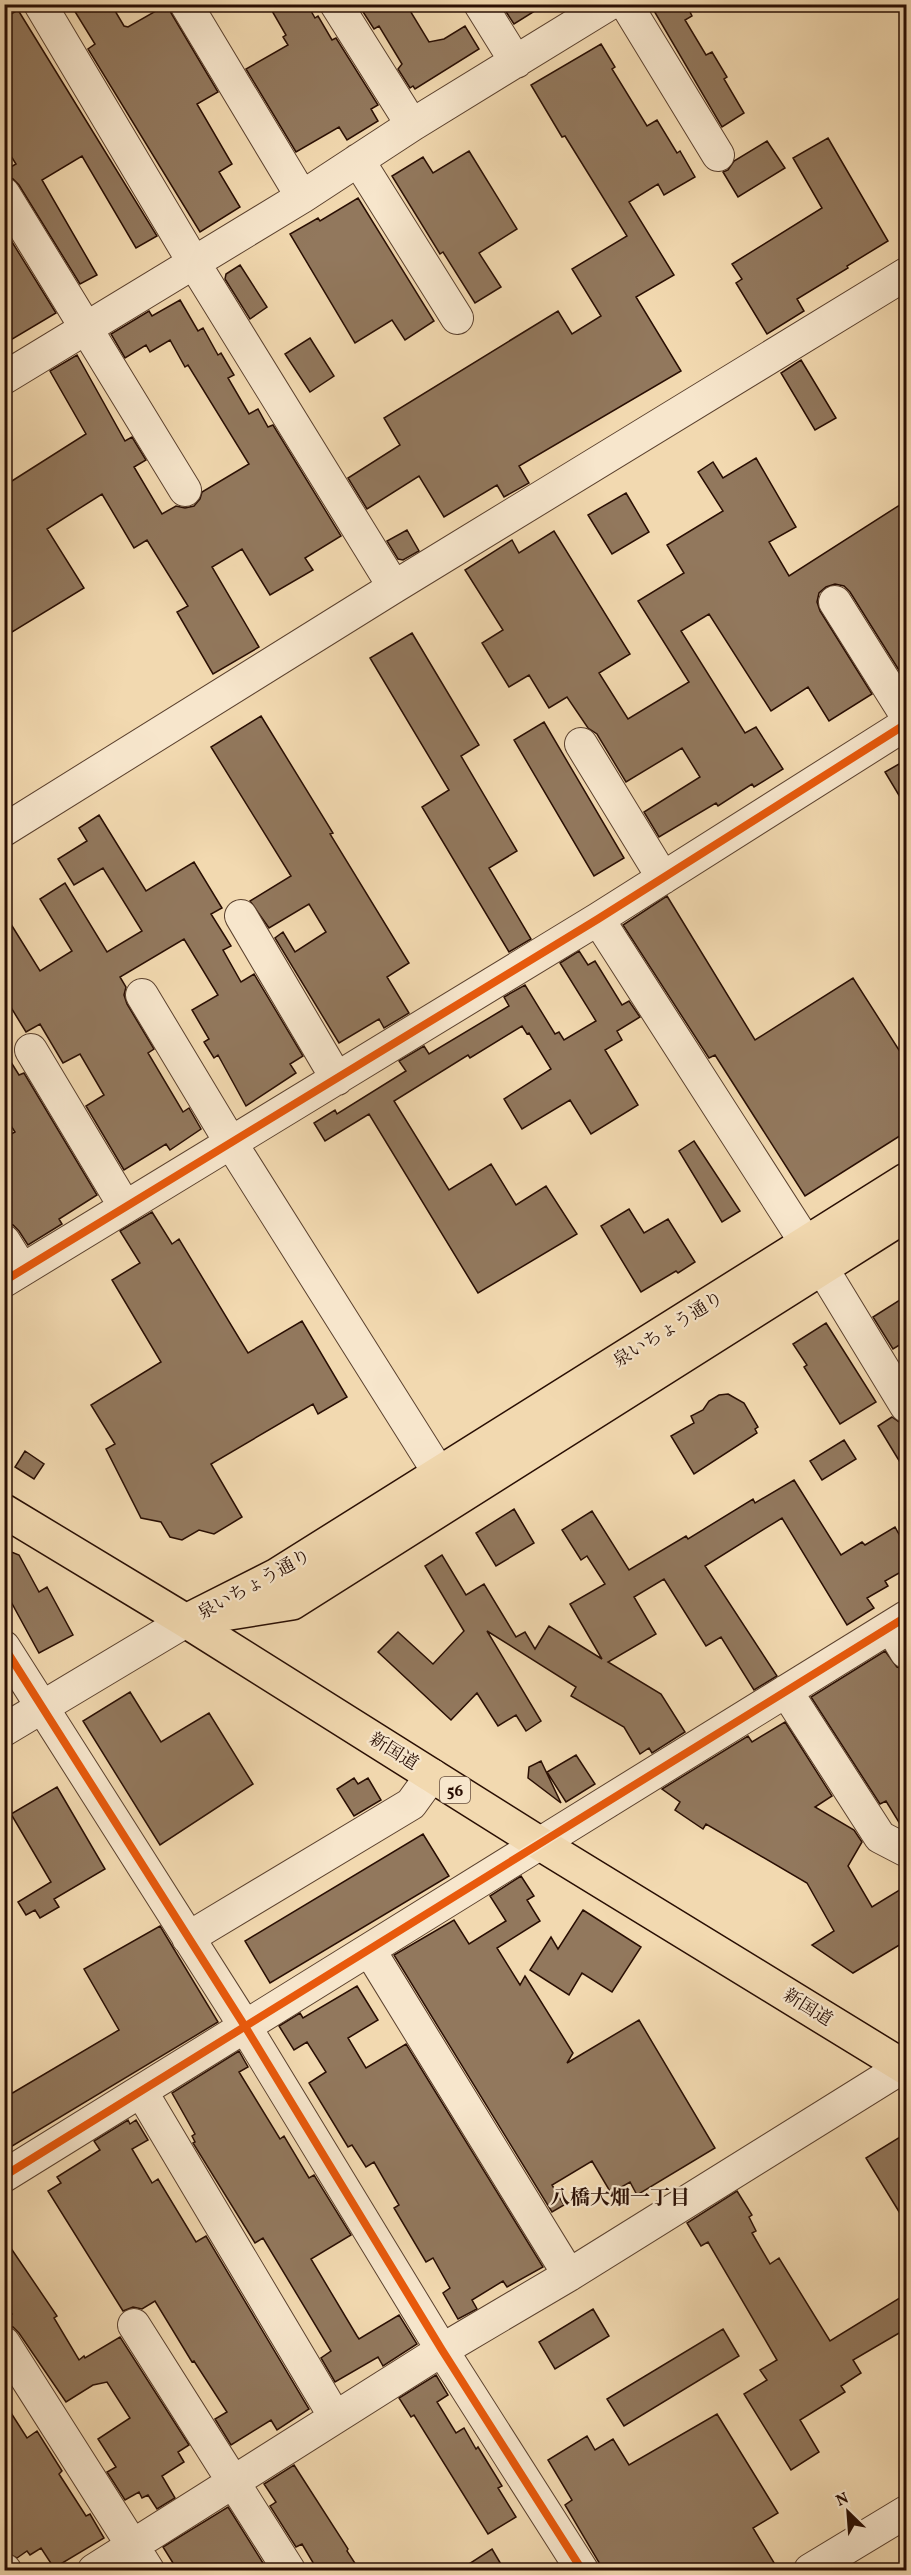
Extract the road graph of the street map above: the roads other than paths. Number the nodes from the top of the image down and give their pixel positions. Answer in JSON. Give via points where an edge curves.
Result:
{"nodes":[{"id":1,"x":40,"y":4,"type":"edge"},
{"id":2,"x":186,"y":4,"type":"edge"},
{"id":3,"x":336,"y":4,"type":"edge"},
{"id":4,"x":480,"y":4,"type":"edge"},
{"id":5,"x":609,"y":4,"type":"edge"},
{"id":6,"x":626,"y":4,"type":"edge"},
{"id":7,"x":516,"y":62,"type":"junction"},
{"id":8,"x":412,"y":125,"type":"junction"},
{"id":9,"x":718,"y":155,"type":"dead end"},
{"id":10,"x":358,"y":160,"type":"junction"},
{"id":11,"x":4,"y":194,"type":"edge"},
{"id":12,"x":302,"y":197,"type":"junction"},
{"id":13,"x":194,"y":263,"type":"junction"},
{"id":14,"x":906,"y":274,"type":"edge"},
{"id":15,"x":457,"y":318,"type":"dead end"},
{"id":16,"x":84,"y":328,"type":"junction"},
{"id":17,"x":4,"y":378,"type":"edge"},
{"id":18,"x":185,"y":490,"type":"dead end"},
{"id":19,"x":394,"y":587,"type":"junction"},
{"id":20,"x":835,"y":602,"type":"dead end"},
{"id":21,"x":906,"y":716,"type":"edge"},
{"id":22,"x":906,"y":724,"type":"edge"},
{"id":23,"x":581,"y":744,"type":"dead end"},
{"id":24,"x":4,"y":830,"type":"edge"},
{"id":25,"x":663,"y":878,"type":"junction"},
{"id":26,"x":241,"y":916,"type":"dead end"},
{"id":27,"x":597,"y":919,"type":"junction"},
{"id":28,"x":142,"y":995,"type":"dead end"},
{"id":29,"x":31,"y":1050,"type":"dead end"},
{"id":30,"x":337,"y":1078,"type":"junction"},
{"id":31,"x":231,"y":1143,"type":"junction"},
{"id":32,"x":906,"y":1180,"type":"edge"},
{"id":33,"x":125,"y":1207,"type":"junction"},
{"id":34,"x":906,"y":1215,"type":"edge"},
{"id":35,"x":4,"y":1241,"type":"edge"},
{"id":36,"x":813,"y":1256,"type":"junction"},
{"id":37,"x":13,"y":1276,"type":"edge"},
{"id":38,"x":906,"y":1406,"type":"edge"},
{"id":39,"x":440,"y":1473,"type":"junction"},
{"id":40,"x":4,"y":1511,"type":"edge"},
{"id":41,"x":186,"y":1620,"type":"junction"},
{"id":42,"x":901,"y":1632,"type":"edge"},
{"id":43,"x":4,"y":1647,"type":"edge"},
{"id":44,"x":786,"y":1691,"type":"junction"},
{"id":45,"x":41,"y":1708,"type":"junction"},
{"id":46,"x":4,"y":1730,"type":"edge"},
{"id":47,"x":432,"y":1775,"type":"junction"},
{"id":48,"x":539,"y":1843,"type":"junction"},
{"id":49,"x":906,"y":1848,"type":"edge"},
{"id":50,"x":188,"y":1938,"type":"junction"},
{"id":51,"x":370,"y":1951,"type":"junction"},
{"id":52,"x":246,"y":2028,"type":"junction"},
{"id":53,"x":906,"y":2066,"type":"edge"},
{"id":54,"x":141,"y":2091,"type":"junction"},
{"id":55,"x":4,"y":2176,"type":"edge"},
{"id":56,"x":569,"y":2275,"type":"junction"},
{"id":57,"x":134,"y":2325,"type":"dead end"},
{"id":58,"x":4,"y":2343,"type":"edge"},
{"id":59,"x":442,"y":2350,"type":"junction"},
{"id":60,"x":335,"y":2416,"type":"junction"},
{"id":61,"x":234,"y":2482,"type":"junction"},
{"id":62,"x":906,"y":2512,"type":"edge"},
{"id":63,"x":140,"y":2558,"type":"edge"},
{"id":64,"x":94,"y":2571,"type":"edge"},
{"id":65,"x":289,"y":2571,"type":"edge"},
{"id":66,"x":582,"y":2571,"type":"edge"},
{"id":67,"x":810,"y":2571,"type":"edge"}],
"edges":[{"from":1,"to":13,"type":"street"},
{"from":2,"to":12,"type":"street"},
{"from":3,"to":8,"type":"street"},
{"from":4,"to":7,"type":"street"},
{"from":5,"to":7,"type":"street"},
{"from":6,"to":9,"type":"street"},
{"from":7,"to":8,"type":"street"},
{"from":8,"to":10,"type":"street"},
{"from":10,"to":12,"type":"street"},
{"from":10,"to":15,"type":"street"},
{"from":11,"to":16,"type":"street"},
{"from":12,"to":13,"type":"street"},
{"from":13,"to":16,"type":"street"},
{"from":13,"to":19,"type":"street"},
{"from":14,"to":19,"type":"street"},
{"from":16,"to":17,"type":"street"},
{"from":16,"to":18,"type":"street"},
{"from":19,"to":24,"type":"street"},
{"from":20,"to":21,"type":"street"},
{"from":22,"to":25,"type":"street"},
{"from":23,"to":25,"type":"street"},
{"from":25,"to":27,"type":"street"},
{"from":26,"to":30,"type":"street"},
{"from":27,"to":30,"type":"street"},
{"from":27,"to":36,"type":"street"},
{"from":28,"to":31,"type":"street"},
{"from":29,"to":33,"type":"street"},
{"from":30,"to":31,"type":"street"},
{"from":31,"to":33,"type":"street"},
{"from":31,"to":39,"type":"street"},
{"from":32,"to":36,"type":"main road","name":"泉いちょう通り"},
{"from":33,"to":37,"type":"street"},
{"from":34,"to":36,"type":"main road","name":"泉いちょう通り"},
{"from":35,"to":37,"type":"street"},
{"from":36,"to":38,"type":"street"},
{"from":36,"to":39,"type":"main road","name":"泉いちょう通り"},
{"from":36,"to":41,"type":"main road","name":"泉いちょう通り","via":[[292,1603]]},
{"from":39,"to":41,"type":"main road","name":"泉いちょう通り","via":[[277,1575]]},
{"from":40,"to":41,"type":"main road","name":"新国道","number":"56"},
{"from":41,"to":45,"type":"street"},
{"from":41,"to":47,"type":"main road","name":"新国道","number":"56"},
{"from":42,"to":44,"type":"street"},
{"from":43,"to":45,"type":"street"},
{"from":44,"to":48,"type":"street"},
{"from":44,"to":49,"type":"street","via":[[880,1837]]},
{"from":45,"to":46,"type":"street"},
{"from":45,"to":50,"type":"street"},
{"from":47,"to":48,"type":"main road","name":"新国道","number":"56"},
{"from":47,"to":50,"type":"street","via":[[411,1804]]},
{"from":48,"to":51,"type":"street"},
{"from":48,"to":53,"type":"main road","name":"新国道","number":"56"},
{"from":50,"to":52,"type":"street"},
{"from":51,"to":52,"type":"street"},
{"from":51,"to":56,"type":"street"},
{"from":52,"to":54,"type":"street"},
{"from":52,"to":59,"type":"street"},
{"from":53,"to":56,"type":"street"},
{"from":54,"to":55,"type":"street"},
{"from":54,"to":60,"type":"street"},
{"from":56,"to":59,"type":"street"},
{"from":57,"to":61,"type":"street"},
{"from":58,"to":63,"type":"street"},
{"from":59,"to":60,"type":"street"},
{"from":59,"to":66,"type":"street"},
{"from":60,"to":61,"type":"street"},
{"from":61,"to":63,"type":"street"},
{"from":61,"to":65,"type":"street"},
{"from":62,"to":67,"type":"street"},
{"from":63,"to":64,"type":"street"}]}
